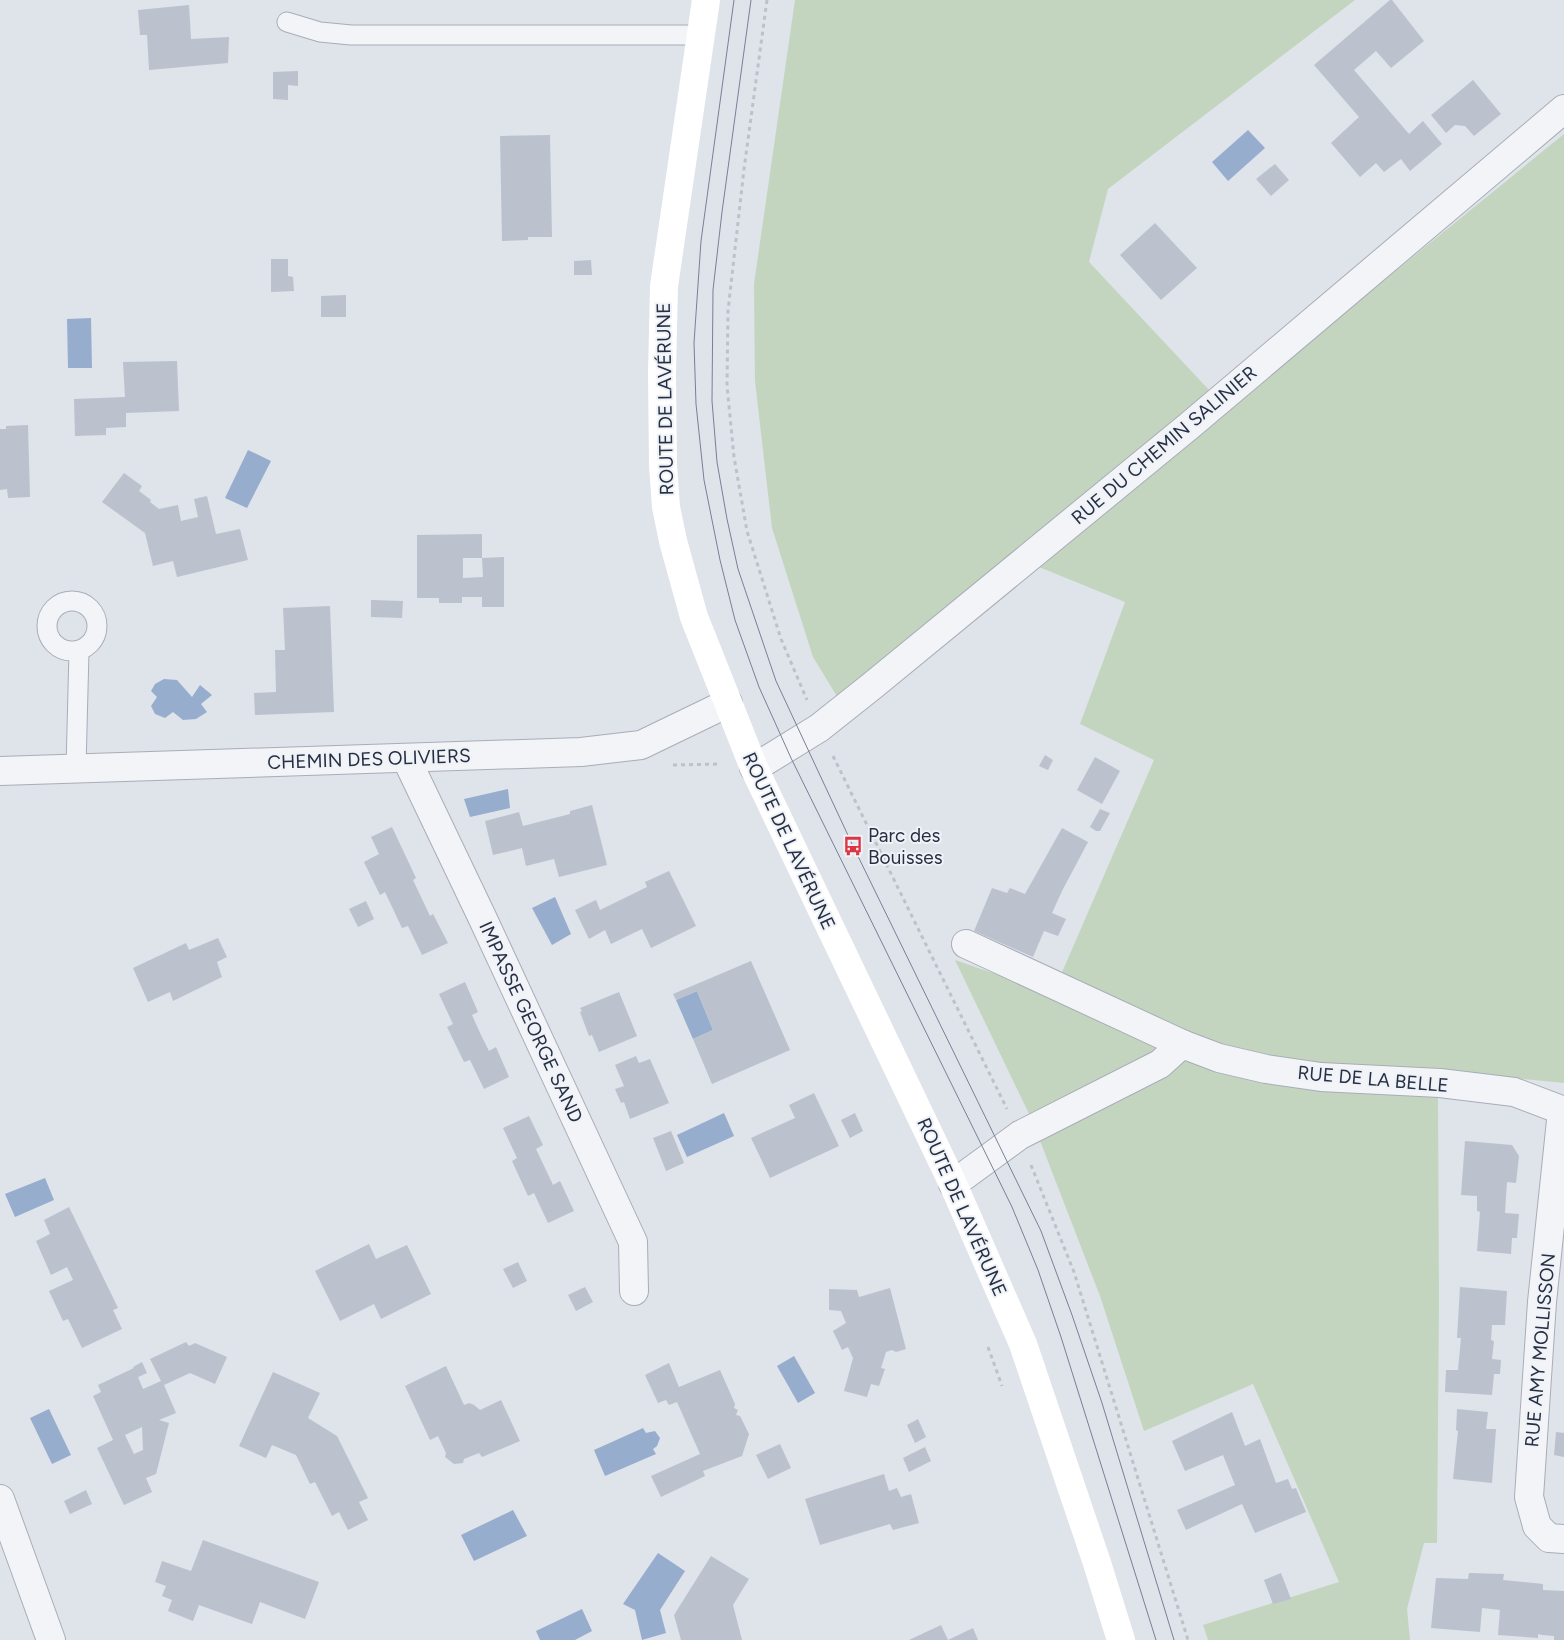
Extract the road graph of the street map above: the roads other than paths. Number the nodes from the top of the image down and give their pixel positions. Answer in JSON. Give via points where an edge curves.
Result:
{"nodes":[{"id":1,"x":706,"y":0,"type":"edge"},
{"id":2,"x":287,"y":22,"type":"dead end"},
{"id":3,"x":700,"y":35,"type":"junction"},
{"id":4,"x":1564,"y":109,"type":"edge"},
{"id":5,"x":79,"y":650,"type":"dead end"},
{"id":6,"x":728,"y":703,"type":"junction"},
{"id":7,"x":406,"y":758,"type":"junction"},
{"id":8,"x":76,"y":768,"type":"junction"},
{"id":9,"x":754,"y":768,"type":"junction"},
{"id":10,"x":0,"y":771,"type":"edge"},
{"id":11,"x":966,"y":944,"type":"dead end"},
{"id":12,"x":1182,"y":1044,"type":"junction"},
{"id":13,"x":1563,"y":1111,"type":"edge"},
{"id":14,"x":953,"y":1184,"type":"junction"},
{"id":15,"x":634,"y":1291,"type":"dead end"},
{"id":16,"x":0,"y":1499,"type":"edge"},
{"id":17,"x":1564,"y":1539,"type":"edge"},
{"id":18,"x":52,"y":1640,"type":"edge"},
{"id":19,"x":1121,"y":1640,"type":"edge"}],
"edges":[{"from":1,"to":3,"type":"main road","name":"ROUTE DE LAVÉRUNE"},
{"from":2,"to":3,"type":"lane","via":[[320,32],[351,36]]},
{"from":3,"to":6,"type":"main road","name":"ROUTE DE LAVÉRUNE","via":[[664,286],[663,465],[666,507],[673,541],[694,617]]},
{"from":4,"to":9,"type":"street","name":"RUE DU CHEMIN SALINIER","via":[[1189,426],[819,728]]},
{"from":5,"to":8,"type":"lane"},
{"from":6,"to":7,"type":"street","name":"CHEMIN DES OLIVIERS","via":[[641,745],[581,752]]},
{"from":6,"to":9,"type":"main road","name":"ROUTE DE LAVÉRUNE"},
{"from":7,"to":8,"type":"street","name":"CHEMIN DES OLIVIERS"},
{"from":7,"to":15,"type":"street","name":"IMPASSE GEORGE SAND","via":[[634,1242]]},
{"from":8,"to":10,"type":"street","name":"CHEMIN DES OLIVIERS"},
{"from":9,"to":14,"type":"main road","name":"ROUTE DE LAVÉRUNE"},
{"from":11,"to":12,"type":"street","name":"RUE DE LA BELLE"},
{"from":12,"to":13,"type":"street","name":"RUE DE LA BELLE","via":[[1219,1058],[1275,1070],[1514,1092]]},
{"from":12,"to":14,"type":"street","via":[[1160,1064],[1020,1135]]},
{"from":13,"to":17,"type":"street","name":"RUE AMY MOLLISSON","via":[[1542,1302],[1529,1497],[1537,1526],[1549,1538]]},
{"from":14,"to":19,"type":"main road","name":"ROUTE DE LAVÉRUNE","via":[[1023,1344],[1098,1562]]},
{"from":16,"to":18,"type":"street"}]}
